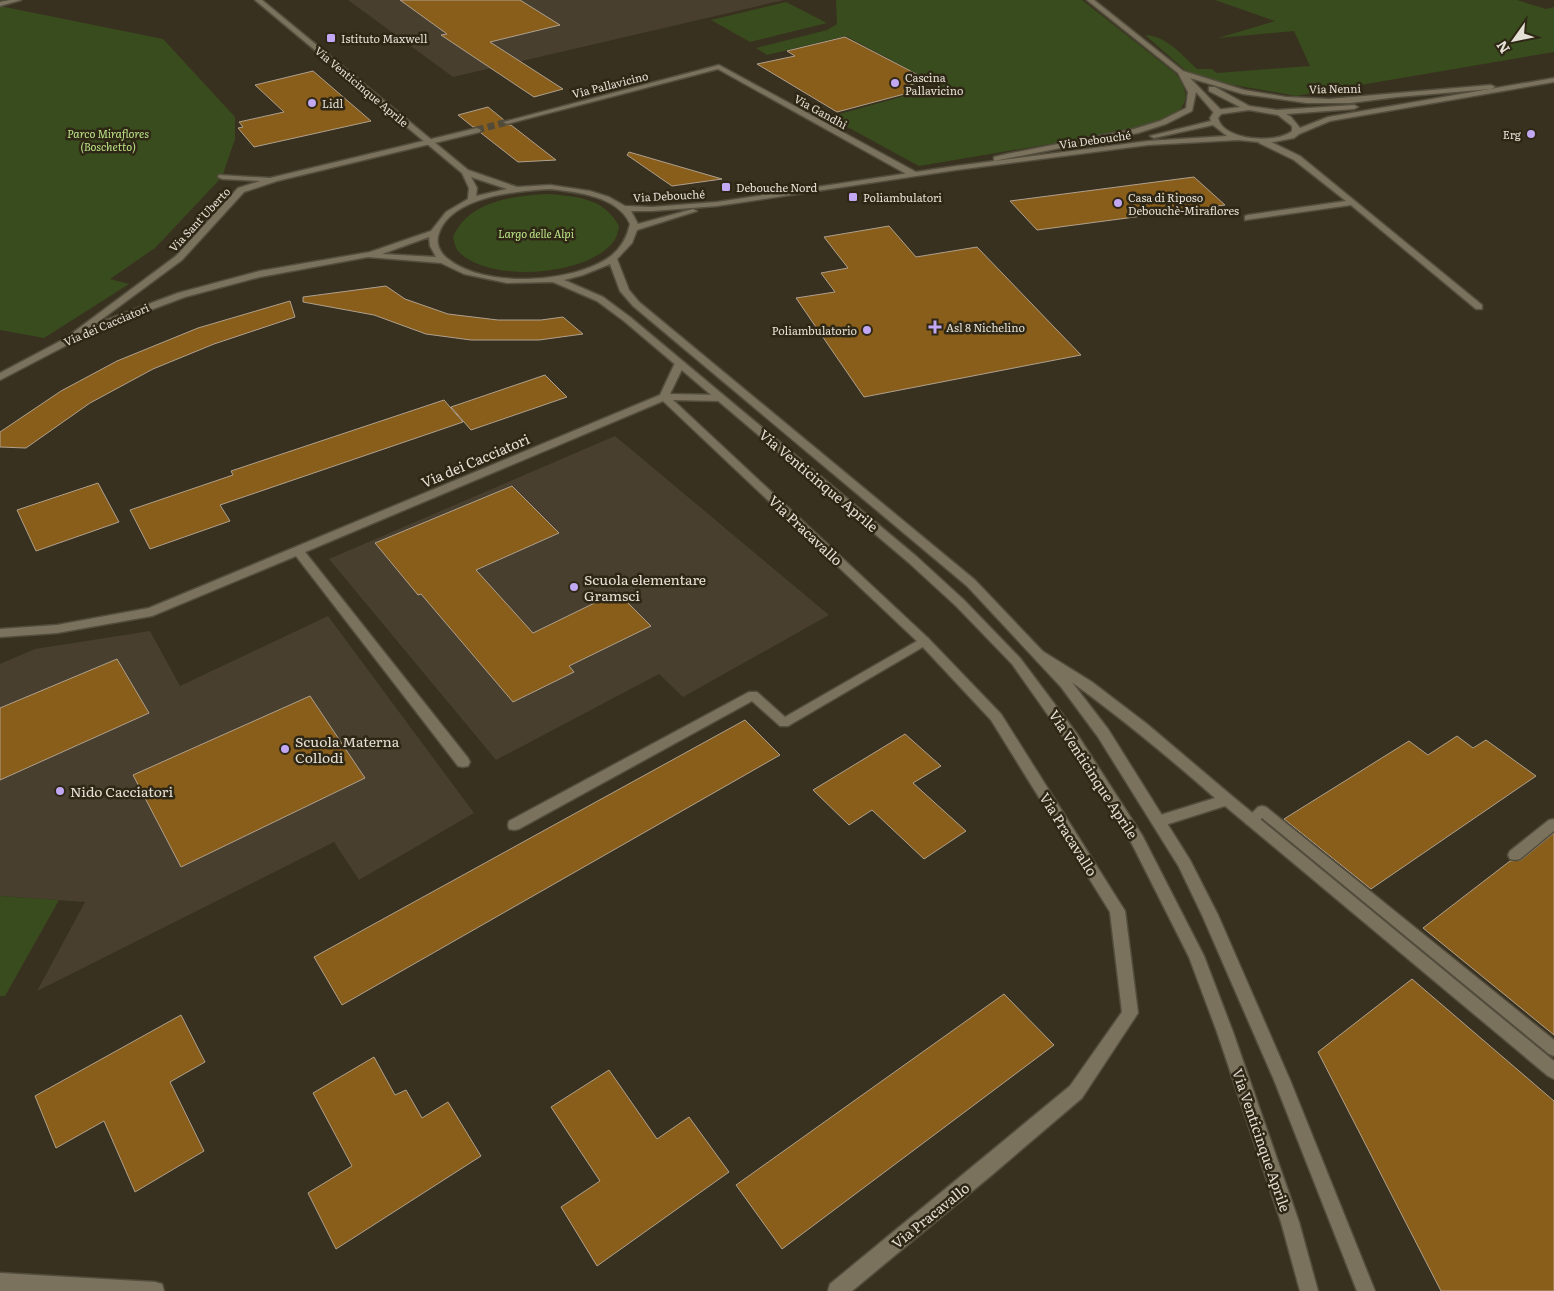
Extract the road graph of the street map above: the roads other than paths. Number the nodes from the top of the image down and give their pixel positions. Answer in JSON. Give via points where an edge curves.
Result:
{"nodes":[{"id":1,"x":18,"y":0,"type":"edge"},
{"id":2,"x":258,"y":0,"type":"edge"},
{"id":3,"x":1090,"y":0,"type":"edge"},
{"id":4,"x":0,"y":4,"type":"edge"},
{"id":5,"x":719,"y":67,"type":"joint"},
{"id":6,"x":1182,"y":72,"type":"junction"},
{"id":7,"x":1554,"y":80,"type":"edge"},
{"id":8,"x":1491,"y":87,"type":"junction"},
{"id":9,"x":1505,"y":87,"type":"junction"},
{"id":10,"x":1247,"y":107,"type":"junction"},
{"id":11,"x":1218,"y":112,"type":"junction"},
{"id":12,"x":1273,"y":112,"type":"junction"},
{"id":13,"x":507,"y":122,"type":"tunnel mouth"},
{"id":14,"x":1214,"y":123,"type":"junction"},
{"id":15,"x":477,"y":130,"type":"tunnel mouth"},
{"id":16,"x":1296,"y":132,"type":"junction"},
{"id":17,"x":1238,"y":138,"type":"junction"},
{"id":18,"x":1282,"y":139,"type":"junction"},
{"id":19,"x":428,"y":141,"type":"junction"},
{"id":20,"x":1262,"y":141,"type":"junction"},
{"id":21,"x":1297,"y":158,"type":"junction"},
{"id":22,"x":997,"y":159,"type":"junction"},
{"id":23,"x":956,"y":168,"type":"junction"},
{"id":24,"x":465,"y":172,"type":"junction"},
{"id":25,"x":913,"y":174,"type":"junction"},
{"id":26,"x":222,"y":177,"type":"dead end"},
{"id":27,"x":274,"y":179,"type":"junction"},
{"id":28,"x":517,"y":189,"type":"junction"},
{"id":29,"x":472,"y":202,"type":"junction"},
{"id":30,"x":1352,"y":202,"type":"junction"},
{"id":31,"x":717,"y":204,"type":"junction"},
{"id":32,"x":622,"y":208,"type":"junction"},
{"id":33,"x":1248,"y":218,"type":"dead end"},
{"id":34,"x":635,"y":228,"type":"junction"},
{"id":35,"x":434,"y":233,"type":"junction"},
{"id":36,"x":364,"y":256,"type":"junction"},
{"id":37,"x":612,"y":258,"type":"junction"},
{"id":38,"x":443,"y":260,"type":"junction"},
{"id":39,"x":554,"y":278,"type":"junction"},
{"id":40,"x":1479,"y":307,"type":"dead end"},
{"id":41,"x":72,"y":337,"type":"junction"},
{"id":42,"x":680,"y":363,"type":"junction"},
{"id":43,"x":0,"y":377,"type":"edge"},
{"id":44,"x":664,"y":397,"type":"junction"},
{"id":45,"x":721,"y":398,"type":"junction"},
{"id":46,"x":297,"y":550,"type":"junction"},
{"id":47,"x":0,"y":633,"type":"edge"},
{"id":48,"x":924,"y":642,"type":"junction"},
{"id":49,"x":1035,"y":650,"type":"junction"},
{"id":50,"x":463,"y":762,"type":"dead end"},
{"id":51,"x":1227,"y":800,"type":"junction"},
{"id":52,"x":1250,"y":820,"type":"junction"},
{"id":53,"x":1159,"y":821,"type":"junction"},
{"id":54,"x":1554,"y":824,"type":"edge"},
{"id":55,"x":514,"y":825,"type":"dead end"},
{"id":56,"x":1515,"y":855,"type":"dead end"},
{"id":57,"x":1554,"y":1049,"type":"edge"},
{"id":58,"x":1554,"y":1071,"type":"edge"},
{"id":59,"x":0,"y":1282,"type":"edge"},
{"id":60,"x":156,"y":1291,"type":"edge"},
{"id":61,"x":837,"y":1291,"type":"edge"},
{"id":62,"x":1309,"y":1291,"type":"edge"},
{"id":63,"x":1366,"y":1291,"type":"edge"}],
"edges":[{"from":1,"to":4,"type":"street"},
{"from":2,"to":19,"type":"street","name":"Via Venticinque Aprile"},
{"from":3,"to":6,"type":"street","name":"Via Nenni"},
{"from":5,"to":13,"type":"street","name":"Via Pallavicino"},
{"from":5,"to":25,"type":"street","name":"Via Gandhi"},
{"from":6,"to":8,"type":"street","name":"Via Nenni","via":[[1246,93],[1314,100],[1351,101]]},
{"from":6,"to":10,"type":"street","name":"Via Nenni"},
{"from":6,"to":11,"type":"street","name":"Via Nenni"},
{"from":6,"to":22,"type":"street","name":"Via Nenni","via":[[1192,92],[1189,109],[1175,119],[1153,128]]},
{"from":7,"to":9,"type":"street","name":"Via Debouché"},
{"from":8,"to":9,"type":"street","name":"Via Debouché"},
{"from":8,"to":12,"type":"street","name":"Via Debouché","via":[[1354,106]]},
{"from":9,"to":16,"type":"street","name":"Via Debouché","via":[[1328,119]]},
{"from":10,"to":11,"type":"street","name":"Via Debouché"},
{"from":10,"to":12,"type":"street","name":"Via Debouché"},
{"from":11,"to":14,"type":"street"},
{"from":12,"to":16,"type":"street","name":"Via Debouché","via":[[1292,121]]},
{"from":14,"to":17,"type":"street","name":"Via Debouché"},
{"from":14,"to":22,"type":"street","name":"Via Debouché","via":[[1147,137]]},
{"from":15,"to":19,"type":"street"},
{"from":16,"to":18,"type":"street","name":"Via Debouché"},
{"from":17,"to":20,"type":"street","name":"Via Debouché"},
{"from":17,"to":23,"type":"street","name":"Via Debouché","via":[[1148,143]]},
{"from":18,"to":20,"type":"street","name":"Via Debouché"},
{"from":18,"to":21,"type":"street"},
{"from":19,"to":24,"type":"street","name":"Via Venticinque Aprile"},
{"from":19,"to":27,"type":"street","name":"Via Sant'Uberto"},
{"from":20,"to":21,"type":"street"},
{"from":21,"to":30,"type":"street"},
{"from":22,"to":23,"type":"street","name":"Via Debouché"},
{"from":23,"to":25,"type":"street","name":"Via Debouché"},
{"from":24,"to":28,"type":"street","name":"Via Venticinque Aprile"},
{"from":24,"to":29,"type":"street","via":[[473,188]]},
{"from":25,"to":31,"type":"street","name":"Via Debouché"},
{"from":26,"to":27,"type":"street","name":"Via Sant'Uberto"},
{"from":27,"to":41,"type":"street","name":"Via Sant'Uberto","via":[[241,190],[179,258]]},
{"from":28,"to":29,"type":"street"},
{"from":28,"to":32,"type":"street","via":[[550,187],[580,190],[604,197]]},
{"from":29,"to":35,"type":"street","via":[[445,218]]},
{"from":30,"to":33,"type":"street"},
{"from":30,"to":40,"type":"street"},
{"from":31,"to":32,"type":"street","name":"Via Debouché"},
{"from":31,"to":34,"type":"street","name":"Via Debouché"},
{"from":32,"to":34,"type":"street","via":[[634,221]]},
{"from":34,"to":37,"type":"street","via":[[626,246]]},
{"from":35,"to":36,"type":"street","name":"Via dei Cacciatori"},
{"from":35,"to":38,"type":"street","via":[[434,247]]},
{"from":36,"to":38,"type":"street","name":"Via dei Cacciatori"},
{"from":36,"to":41,"type":"street","name":"Via dei Cacciatori","via":[[226,282],[119,316]]},
{"from":37,"to":39,"type":"street","via":[[589,270]]},
{"from":37,"to":49,"type":"street","name":"Via Venticinque Aprile","via":[[626,291],[636,304],[971,583]]},
{"from":38,"to":39,"type":"street","via":[[463,272],[491,279],[524,281]]},
{"from":39,"to":42,"type":"street","name":"Via Venticinque Aprile","via":[[600,299]]},
{"from":41,"to":43,"type":"street","name":"Via dei Cacciatori"},
{"from":42,"to":44,"type":"street"},
{"from":42,"to":45,"type":"street","name":"Via Venticinque Aprile"},
{"from":44,"to":45,"type":"street"},
{"from":44,"to":46,"type":"street","name":"Via dei Cacciatori"},
{"from":44,"to":48,"type":"street","name":"Via Pracavallo"},
{"from":45,"to":62,"type":"street","name":"Via Venticinque Aprile","via":[[960,603],[1016,661],[1096,772],[1137,839],[1196,956],[1290,1222]]},
{"from":46,"to":47,"type":"street","name":"Via dei Cacciatori","via":[[152,612],[36,633]]},
{"from":46,"to":50,"type":"street"},
{"from":48,"to":55,"type":"lane","via":[[784,723],[753,695]]},
{"from":48,"to":61,"type":"street","name":"Via Pracavallo","via":[[996,716],[1117,911],[1130,1013],[1076,1092]]},
{"from":49,"to":51,"type":"street","name":"Via Venticinque Aprile","via":[[1142,726]]},
{"from":49,"to":53,"type":"street","name":"Via Venticinque Aprile","via":[[1066,684],[1103,734]]},
{"from":51,"to":52,"type":"street","name":"Via Venticinque Aprile"},
{"from":51,"to":53,"type":"street","name":"Via Venticinque Aprile"},
{"from":52,"to":57,"type":"lane","via":[[1262,811]]},
{"from":52,"to":58,"type":"street","name":"Via Venticinque Aprile"},
{"from":53,"to":63,"type":"street","name":"Via Venticinque Aprile","via":[[1210,915],[1282,1080]]},
{"from":54,"to":56,"type":"lane"},
{"from":59,"to":60,"type":"street"}]}
